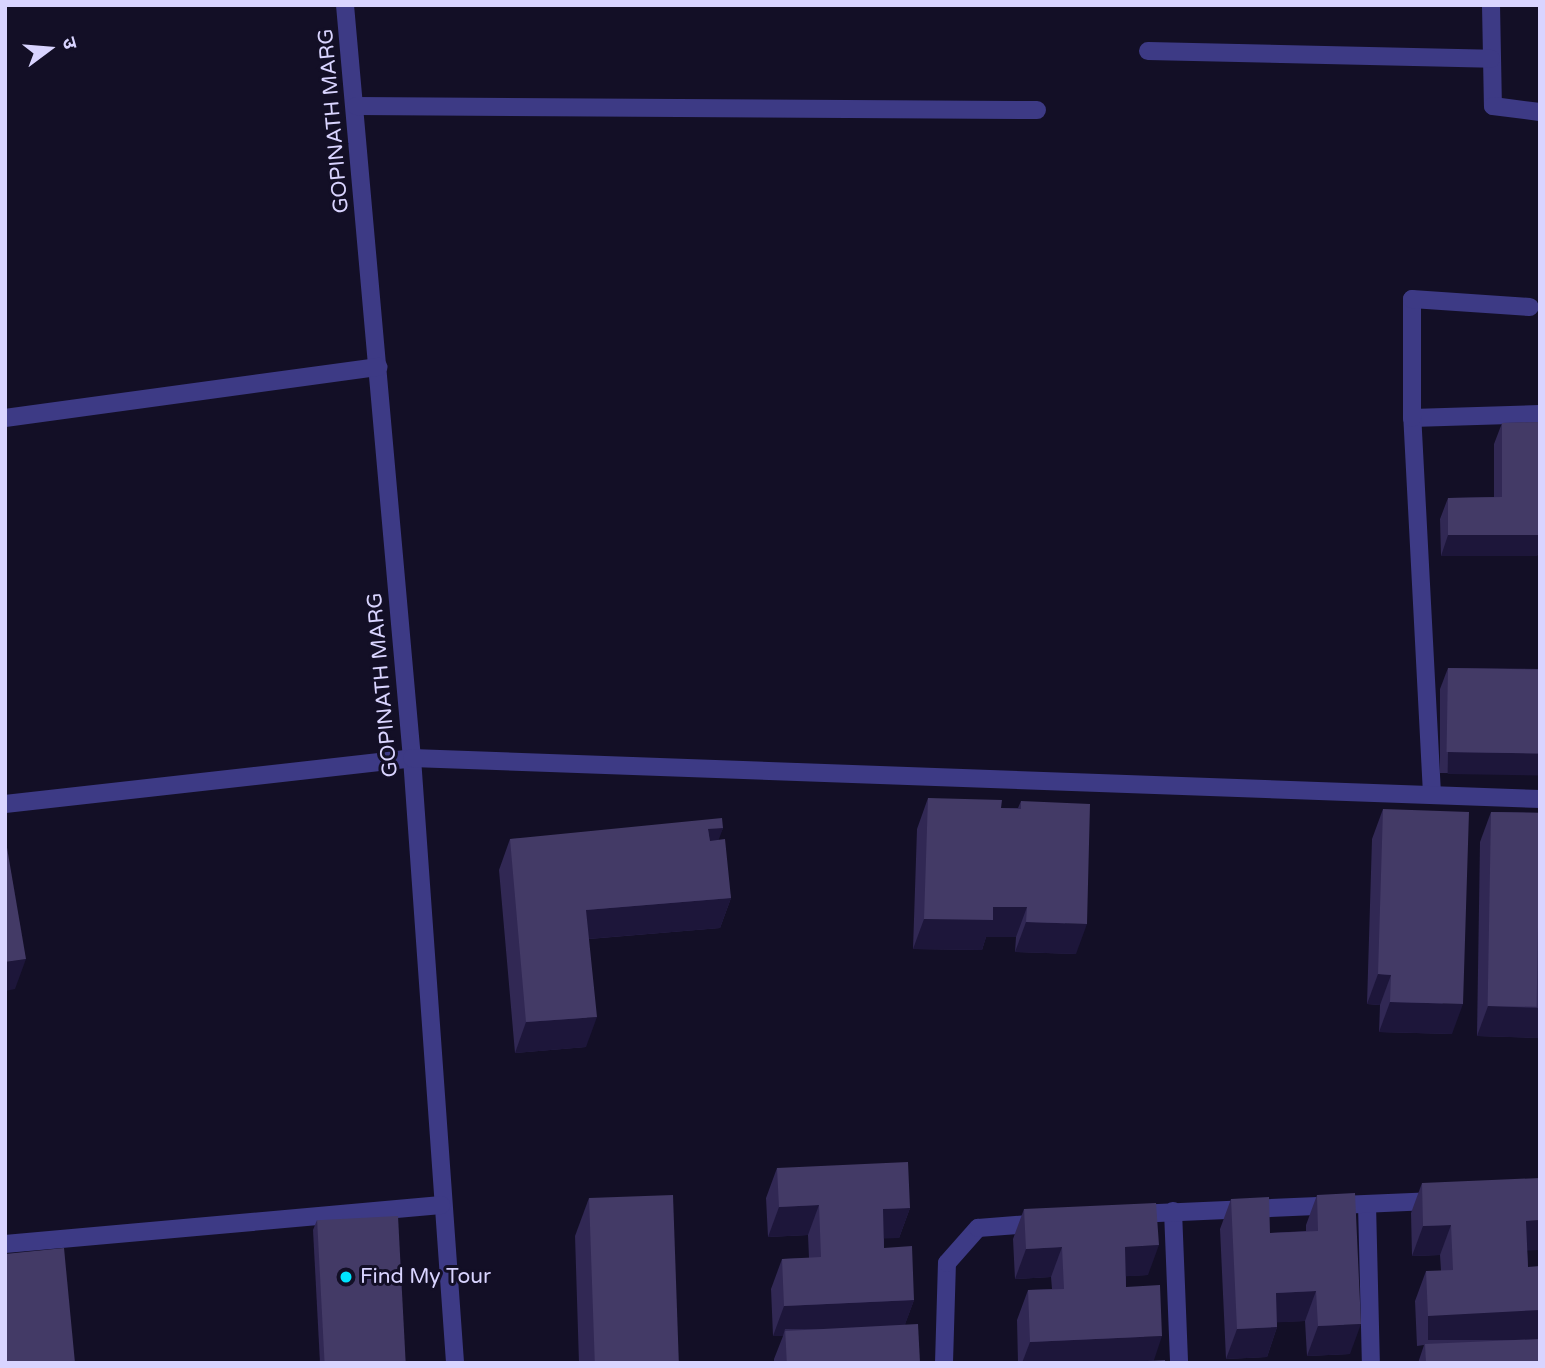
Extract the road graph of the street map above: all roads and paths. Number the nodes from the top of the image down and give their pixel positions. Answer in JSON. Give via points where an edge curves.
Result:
{"nodes":[{"id":1,"x":345,"y":5,"type":"edge"},
{"id":2,"x":1491,"y":5,"type":"edge"},
{"id":3,"x":1148,"y":51,"type":"dead end"},
{"id":4,"x":1491,"y":59,"type":"junction"},
{"id":5,"x":356,"y":106,"type":"junction"},
{"id":6,"x":1037,"y":110,"type":"dead end"},
{"id":7,"x":1540,"y":112,"type":"edge"},
{"id":8,"x":1530,"y":307,"type":"dead end"},
{"id":9,"x":379,"y":367,"type":"junction"},
{"id":10,"x":1540,"y":414,"type":"edge"},
{"id":11,"x":5,"y":418,"type":"edge"},
{"id":12,"x":1412,"y":418,"type":"junction"},
{"id":13,"x":412,"y":758,"type":"junction"},
{"id":14,"x":1432,"y":794,"type":"junction"},
{"id":15,"x":1540,"y":799,"type":"edge"},
{"id":16,"x":5,"y":804,"type":"edge"},
{"id":17,"x":1460,"y":1200,"type":"edge"},
{"id":18,"x":1367,"y":1204,"type":"junction"},
{"id":19,"x":441,"y":1205,"type":"junction"},
{"id":20,"x":1173,"y":1211,"type":"junction"},
{"id":21,"x":1117,"y":1216,"type":"edge"},
{"id":22,"x":1061,"y":1221,"type":"edge"},
{"id":23,"x":5,"y":1244,"type":"edge"},
{"id":24,"x":455,"y":1363,"type":"edge"},
{"id":25,"x":944,"y":1363,"type":"edge"},
{"id":26,"x":1179,"y":1363,"type":"edge"},
{"id":27,"x":1371,"y":1363,"type":"edge"}],
"edges":[{"from":1,"to":5,"type":"street","name":"GOPINATH MARG"},
{"from":2,"to":4,"type":"street"},
{"from":3,"to":4,"type":"street"},
{"from":4,"to":7,"type":"street","via":[[1493,106]]},
{"from":5,"to":6,"type":"street"},
{"from":5,"to":9,"type":"street","name":"GOPINATH MARG"},
{"from":8,"to":12,"type":"street","via":[[1412,299]]},
{"from":9,"to":11,"type":"street"},
{"from":9,"to":13,"type":"street","name":"GOPINATH MARG"},
{"from":10,"to":12,"type":"street"},
{"from":12,"to":14,"type":"street"},
{"from":13,"to":14,"type":"street"},
{"from":13,"to":16,"type":"street"},
{"from":13,"to":19,"type":"street","name":"GOPINATH MARG"},
{"from":14,"to":15,"type":"street"},
{"from":17,"to":18,"type":"street"},
{"from":18,"to":20,"type":"street"},
{"from":18,"to":27,"type":"street"},
{"from":19,"to":23,"type":"street"},
{"from":19,"to":24,"type":"street","name":"GOPINATH MARG"},
{"from":20,"to":21,"type":"street"},
{"from":20,"to":26,"type":"street"},
{"from":22,"to":25,"type":"street","via":[[978,1228],[947,1263]]}]}
